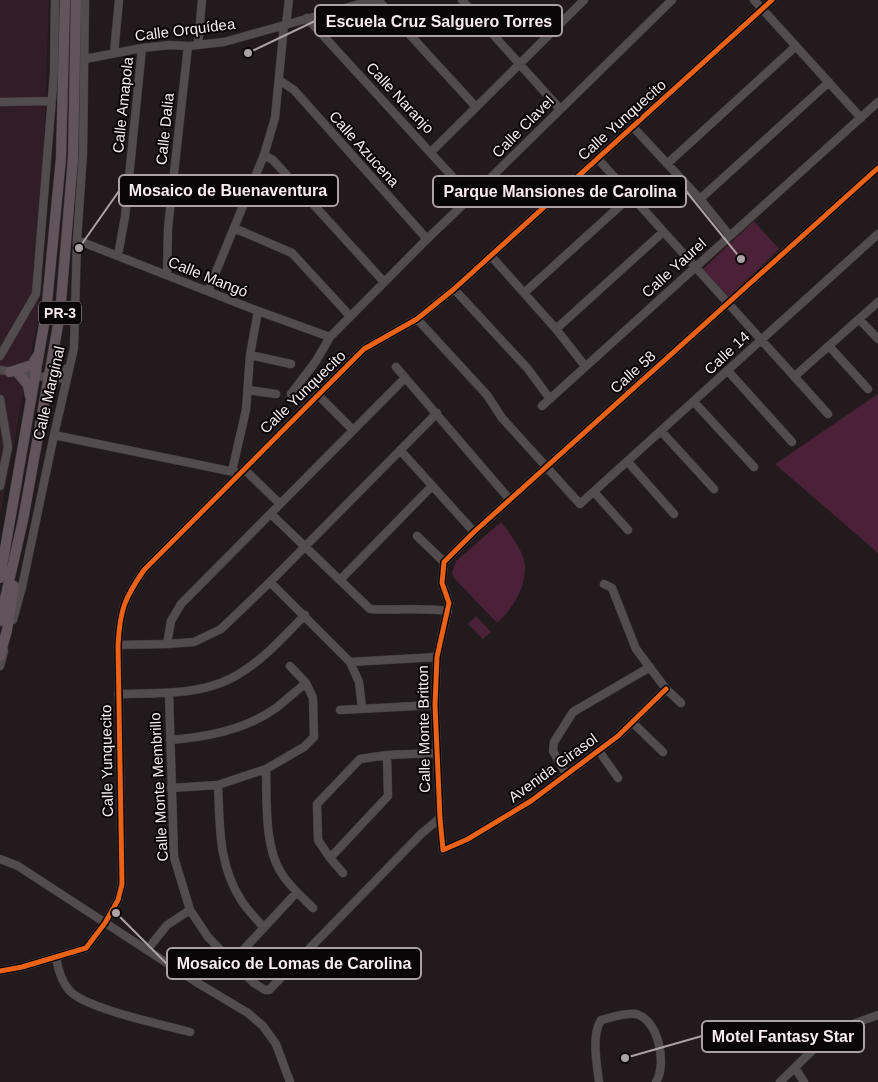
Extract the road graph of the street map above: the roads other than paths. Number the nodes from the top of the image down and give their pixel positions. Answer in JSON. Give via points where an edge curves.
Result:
{"nodes":[{"id":1,"x":54,"y":0,"type":"edge"},
{"id":2,"x":65,"y":0,"type":"edge"},
{"id":3,"x":76,"y":0,"type":"edge"},
{"id":4,"x":85,"y":0,"type":"edge"},
{"id":5,"x":119,"y":0,"type":"edge"},
{"id":6,"x":202,"y":0,"type":"edge"},
{"id":7,"x":289,"y":0,"type":"edge"},
{"id":8,"x":374,"y":0,"type":"edge"},
{"id":9,"x":378,"y":0,"type":"edge"},
{"id":10,"x":462,"y":0,"type":"edge"},
{"id":11,"x":584,"y":0,"type":"edge"},
{"id":12,"x":672,"y":0,"type":"edge"},
{"id":13,"x":754,"y":0,"type":"edge"},
{"id":14,"x":772,"y":0,"type":"edge"},
{"id":15,"x":764,"y":8,"type":"junction"},
{"id":16,"x":307,"y":18,"type":"junction"},
{"id":17,"x":285,"y":25,"type":"junction"},
{"id":18,"x":198,"y":44,"type":"junction"},
{"id":19,"x":188,"y":46,"type":"junction"},
{"id":20,"x":796,"y":46,"type":"junction"},
{"id":21,"x":142,"y":48,"type":"junction"},
{"id":22,"x":114,"y":53,"type":"junction"},
{"id":23,"x":84,"y":59,"type":"junction"},
{"id":24,"x":520,"y":63,"type":"junction"},
{"id":25,"x":279,"y":80,"type":"junction"},
{"id":26,"x":829,"y":82,"type":"junction"},
{"id":27,"x":51,"y":101,"type":"junction"},
{"id":28,"x":0,"y":102,"type":"edge"},
{"id":29,"x":878,"y":102,"type":"edge"},
{"id":30,"x":476,"y":107,"type":"junction"},
{"id":31,"x":560,"y":108,"type":"junction"},
{"id":32,"x":861,"y":118,"type":"junction"},
{"id":33,"x":633,"y":127,"type":"junction"},
{"id":34,"x":431,"y":152,"type":"junction"},
{"id":35,"x":264,"y":155,"type":"junction"},
{"id":36,"x":598,"y":159,"type":"junction"},
{"id":37,"x":667,"y":164,"type":"junction"},
{"id":38,"x":878,"y":168,"type":"edge"},
{"id":39,"x":631,"y":196,"type":"junction"},
{"id":40,"x":471,"y":197,"type":"junction"},
{"id":41,"x":700,"y":199,"type":"junction"},
{"id":42,"x":234,"y":228,"type":"junction"},
{"id":43,"x":663,"y":232,"type":"junction"},
{"id":44,"x":878,"y":234,"type":"edge"},
{"id":45,"x":730,"y":236,"type":"junction"},
{"id":46,"x":426,"y":238,"type":"junction"},
{"id":47,"x":77,"y":240,"type":"junction"},
{"id":48,"x":118,"y":255,"type":"junction"},
{"id":49,"x":491,"y":256,"type":"junction"},
{"id":50,"x":696,"y":268,"type":"junction"},
{"id":51,"x":167,"y":275,"type":"junction"},
{"id":52,"x":384,"y":282,"type":"junction"},
{"id":53,"x":454,"y":289,"type":"junction"},
{"id":54,"x":208,"y":291,"type":"junction"},
{"id":55,"x":524,"y":293,"type":"junction"},
{"id":56,"x":878,"y":302,"type":"edge"},
{"id":57,"x":728,"y":303,"type":"junction"},
{"id":58,"x":258,"y":311,"type":"junction"},
{"id":59,"x":350,"y":316,"type":"junction"},
{"id":60,"x":417,"y":319,"type":"junction"},
{"id":61,"x":859,"y":319,"type":"junction"},
{"id":62,"x":74,"y":327,"type":"junction"},
{"id":63,"x":556,"y":329,"type":"junction"},
{"id":64,"x":330,"y":337,"type":"junction"},
{"id":65,"x":761,"y":340,"type":"junction"},
{"id":66,"x":878,"y":340,"type":"edge"},
{"id":67,"x":829,"y":346,"type":"junction"},
{"id":68,"x":40,"y":352,"type":"junction"},
{"id":69,"x":250,"y":355,"type":"junction"},
{"id":70,"x":0,"y":356,"type":"edge"},
{"id":71,"x":291,"y":364,"type":"dead end"},
{"id":72,"x":585,"y":366,"type":"junction"},
{"id":73,"x":396,"y":367,"type":"dead end"},
{"id":74,"x":728,"y":371,"type":"junction"},
{"id":75,"x":9,"y":372,"type":"edge"},
{"id":76,"x":795,"y":376,"type":"junction"},
{"id":77,"x":36,"y":377,"type":"junction"},
{"id":78,"x":405,"y":378,"type":"junction"},
{"id":79,"x":49,"y":379,"type":"junction"},
{"id":80,"x":248,"y":390,"type":"junction"},
{"id":81,"x":868,"y":390,"type":"dead end"},
{"id":82,"x":276,"y":394,"type":"dead end"},
{"id":83,"x":291,"y":394,"type":"dead end"},
{"id":84,"x":318,"y":395,"type":"junction"},
{"id":85,"x":0,"y":399,"type":"edge"},
{"id":86,"x":550,"y":399,"type":"junction"},
{"id":87,"x":694,"y":402,"type":"junction"},
{"id":88,"x":542,"y":406,"type":"dead end"},
{"id":89,"x":30,"y":407,"type":"junction"},
{"id":90,"x":437,"y":413,"type":"junction"},
{"id":91,"x":828,"y":414,"type":"dead end"},
{"id":92,"x":59,"y":415,"type":"junction"},
{"id":93,"x":352,"y":429,"type":"junction"},
{"id":94,"x":661,"y":431,"type":"junction"},
{"id":95,"x":54,"y":434,"type":"junction"},
{"id":96,"x":792,"y":442,"type":"dead end"},
{"id":97,"x":400,"y":450,"type":"junction"},
{"id":98,"x":628,"y":462,"type":"junction"},
{"id":99,"x":546,"y":467,"type":"junction"},
{"id":100,"x":754,"y":467,"type":"dead end"},
{"id":101,"x":239,"y":471,"type":"junction"},
{"id":102,"x":0,"y":486,"type":"edge"},
{"id":103,"x":432,"y":486,"type":"junction"},
{"id":104,"x":714,"y":489,"type":"dead end"},
{"id":105,"x":594,"y":492,"type":"junction"},
{"id":106,"x":510,"y":500,"type":"junction"},
{"id":107,"x":279,"y":503,"type":"junction"},
{"id":108,"x":271,"y":514,"type":"junction"},
{"id":109,"x":674,"y":514,"type":"dead end"},
{"id":110,"x":11,"y":520,"type":"junction"},
{"id":111,"x":24,"y":520,"type":"junction"},
{"id":112,"x":628,"y":530,"type":"dead end"},
{"id":113,"x":474,"y":532,"type":"junction"},
{"id":114,"x":417,"y":536,"type":"dead end"},
{"id":115,"x":0,"y":544,"type":"edge"},
{"id":116,"x":305,"y":547,"type":"junction"},
{"id":117,"x":444,"y":562,"type":"junction"},
{"id":118,"x":0,"y":578,"type":"edge"},
{"id":119,"x":340,"y":580,"type":"junction"},
{"id":120,"x":270,"y":582,"type":"junction"},
{"id":121,"x":604,"y":584,"type":"dead end"},
{"id":122,"x":448,"y":610,"type":"junction"},
{"id":123,"x":305,"y":615,"type":"junction"},
{"id":124,"x":0,"y":621,"type":"edge"},
{"id":125,"x":167,"y":644,"type":"junction"},
{"id":126,"x":118,"y":645,"type":"junction"},
{"id":127,"x":0,"y":656,"type":"edge"},
{"id":128,"x":437,"y":657,"type":"junction"},
{"id":129,"x":350,"y":662,"type":"junction"},
{"id":130,"x":0,"y":666,"type":"edge"},
{"id":131,"x":290,"y":666,"type":"dead end"},
{"id":132,"x":650,"y":667,"type":"junction"},
{"id":133,"x":306,"y":683,"type":"junction"},
{"id":134,"x":666,"y":689,"type":"junction"},
{"id":135,"x":169,"y":693,"type":"junction"},
{"id":136,"x":118,"y":694,"type":"junction"},
{"id":137,"x":681,"y":703,"type":"dead end"},
{"id":138,"x":435,"y":705,"type":"junction"},
{"id":139,"x":362,"y":708,"type":"junction"},
{"id":140,"x":340,"y":710,"type":"dead end"},
{"id":141,"x":632,"y":722,"type":"junction"},
{"id":142,"x":170,"y":740,"type":"junction"},
{"id":143,"x":599,"y":751,"type":"junction"},
{"id":144,"x":663,"y":752,"type":"dead end"},
{"id":145,"x":437,"y":753,"type":"junction"},
{"id":146,"x":387,"y":755,"type":"junction"},
{"id":147,"x":266,"y":768,"type":"junction"},
{"id":148,"x":566,"y":774,"type":"junction"},
{"id":149,"x":618,"y":778,"type":"dead end"},
{"id":150,"x":218,"y":785,"type":"junction"},
{"id":151,"x":171,"y":788,"type":"junction"},
{"id":152,"x":440,"y":818,"type":"junction"},
{"id":153,"x":444,"y":850,"type":"joint"},
{"id":154,"x":330,"y":858,"type":"junction"},
{"id":155,"x":0,"y":859,"type":"edge"},
{"id":156,"x":343,"y":873,"type":"dead end"},
{"id":157,"x":297,"y":892,"type":"junction"},
{"id":158,"x":314,"y":908,"type":"dead end"},
{"id":159,"x":190,"y":910,"type":"junction"},
{"id":160,"x":105,"y":923,"type":"junction"},
{"id":161,"x":263,"y":927,"type":"junction"},
{"id":162,"x":147,"y":950,"type":"junction"},
{"id":163,"x":56,"y":958,"type":"junction"},
{"id":164,"x":232,"y":962,"type":"junction"},
{"id":165,"x":0,"y":971,"type":"edge"},
{"id":166,"x":878,"y":1015,"type":"edge"},
{"id":167,"x":190,"y":1032,"type":"dead end"},
{"id":168,"x":795,"y":1068,"type":"junction"},
{"id":169,"x":290,"y":1082,"type":"edge"},
{"id":170,"x":599,"y":1082,"type":"edge"},
{"id":171,"x":656,"y":1082,"type":"edge"},
{"id":172,"x":780,"y":1082,"type":"edge"},
{"id":173,"x":804,"y":1082,"type":"edge"}],
"edges":[{"from":1,"to":27,"type":"street"},
{"from":2,"to":68,"type":"main road","number":"PR-3","via":[[61,158]]},
{"from":3,"to":79,"type":"main road","number":"PR-3","via":[[73,158],[60,314]]},
{"from":4,"to":23,"type":"street","name":"Calle Marginal"},
{"from":5,"to":22,"type":"street"},
{"from":6,"to":18,"type":"street"},
{"from":7,"to":17,"type":"street"},
{"from":8,"to":16,"type":"street","name":"Calle Orquídea"},
{"from":9,"to":30,"type":"street"},
{"from":10,"to":24,"type":"street"},
{"from":11,"to":24,"type":"street"},
{"from":12,"to":31,"type":"street","name":"Calle Clavel"},
{"from":13,"to":15,"type":"street"},
{"from":14,"to":15,"type":"street","name":"Calle Yunquecito"},
{"from":15,"to":20,"type":"street"},
{"from":15,"to":33,"type":"street","name":"Calle Yunquecito"},
{"from":16,"to":17,"type":"street","name":"Calle Orquídea"},
{"from":16,"to":34,"type":"street","name":"Calle Naranjo"},
{"from":17,"to":18,"type":"street","name":"Calle Orquídea","via":[[224,42]]},
{"from":17,"to":25,"type":"street"},
{"from":18,"to":19,"type":"street","name":"Calle Orquídea"},
{"from":19,"to":21,"type":"street","name":"Calle Orquídea"},
{"from":19,"to":51,"type":"street","name":"Calle Dalia","via":[[168,228]]},
{"from":20,"to":26,"type":"street"},
{"from":20,"to":37,"type":"street"},
{"from":21,"to":22,"type":"street","name":"Calle Orquídea"},
{"from":21,"to":48,"type":"street","name":"Calle Amapola","via":[[125,217]]},
{"from":22,"to":23,"type":"street","name":"Calle Orquídea"},
{"from":23,"to":47,"type":"street","name":"Calle Marginal","via":[[83,153]]},
{"from":24,"to":30,"type":"street"},
{"from":24,"to":31,"type":"street"},
{"from":25,"to":35,"type":"street","via":[[275,118]]},
{"from":25,"to":46,"type":"street","name":"Calle Azucena","via":[[294,90]]},
{"from":26,"to":32,"type":"street"},
{"from":26,"to":41,"type":"street"},
{"from":27,"to":28,"type":"street"},
{"from":27,"to":70,"type":"street","via":[[36,294]]},
{"from":29,"to":32,"type":"street","name":"Calle Yaurel"},
{"from":30,"to":34,"type":"street"},
{"from":31,"to":40,"type":"street","name":"Calle Clavel"},
{"from":32,"to":45,"type":"street","name":"Calle Yaurel"},
{"from":33,"to":36,"type":"street","name":"Calle Yunquecito"},
{"from":33,"to":37,"type":"street"},
{"from":34,"to":40,"type":"street","name":"Calle Naranjo"},
{"from":35,"to":42,"type":"street"},
{"from":35,"to":52,"type":"street","via":[[274,160]]},
{"from":36,"to":39,"type":"street"},
{"from":36,"to":49,"type":"street","name":"Calle Yunquecito"},
{"from":37,"to":41,"type":"street"},
{"from":38,"to":57,"type":"street","name":"Calle 58"},
{"from":39,"to":43,"type":"street"},
{"from":39,"to":55,"type":"street"},
{"from":40,"to":46,"type":"street","name":"Calle Clavel"},
{"from":41,"to":45,"type":"street"},
{"from":42,"to":54,"type":"street"},
{"from":42,"to":59,"type":"street","via":[[292,253]]},
{"from":43,"to":50,"type":"street"},
{"from":43,"to":63,"type":"street"},
{"from":44,"to":65,"type":"street","name":"Calle 14"},
{"from":45,"to":50,"type":"street","name":"Calle Yaurel"},
{"from":46,"to":52,"type":"street","name":"Calle Clavel"},
{"from":47,"to":48,"type":"street","name":"Calle Mangó"},
{"from":47,"to":62,"type":"street","name":"Calle Marginal"},
{"from":48,"to":51,"type":"street","name":"Calle Mangó"},
{"from":49,"to":53,"type":"street","name":"Calle Yunquecito"},
{"from":49,"to":55,"type":"street"},
{"from":50,"to":57,"type":"street"},
{"from":50,"to":72,"type":"street","name":"Calle Yaurel"},
{"from":51,"to":54,"type":"street","name":"Calle Mangó"},
{"from":52,"to":59,"type":"street","name":"Calle Clavel"},
{"from":53,"to":60,"type":"street","name":"Calle Yunquecito"},
{"from":53,"to":86,"type":"street","via":[[528,369]]},
{"from":54,"to":58,"type":"street","name":"Calle Mangó"},
{"from":55,"to":63,"type":"street"},
{"from":56,"to":61,"type":"street"},
{"from":57,"to":65,"type":"street"},
{"from":57,"to":99,"type":"street","name":"Calle 58"},
{"from":58,"to":64,"type":"street","name":"Calle Mangó"},
{"from":58,"to":69,"type":"street"},
{"from":59,"to":64,"type":"street","name":"Calle Clavel"},
{"from":60,"to":84,"type":"street","name":"Calle Yunquecito","via":[[364,350]]},
{"from":60,"to":99,"type":"street"},
{"from":61,"to":66,"type":"street"},
{"from":61,"to":67,"type":"street"},
{"from":62,"to":79,"type":"street","via":[[64,376]]},
{"from":62,"to":92,"type":"street","name":"Calle Marginal","via":[[74,348]]},
{"from":63,"to":72,"type":"street"},
{"from":64,"to":83,"type":"street","name":"Calle Clavel"},
{"from":65,"to":74,"type":"street","name":"Calle 14"},
{"from":65,"to":76,"type":"street"},
{"from":67,"to":76,"type":"street"},
{"from":67,"to":81,"type":"street"},
{"from":68,"to":75,"type":"main road","via":[[32,365]]},
{"from":68,"to":77,"type":"main road","number":"PR-3"},
{"from":69,"to":71,"type":"street"},
{"from":69,"to":80,"type":"street"},
{"from":72,"to":86,"type":"street","name":"Calle Yaurel"},
{"from":73,"to":78,"type":"street"},
{"from":74,"to":87,"type":"street","name":"Calle 14"},
{"from":74,"to":96,"type":"street"},
{"from":75,"to":77,"type":"street"},
{"from":75,"to":89,"type":"main road","via":[[28,385]]},
{"from":76,"to":91,"type":"street"},
{"from":77,"to":79,"type":"street"},
{"from":77,"to":89,"type":"main road","number":"PR-3"},
{"from":78,"to":90,"type":"street"},
{"from":78,"to":93,"type":"street"},
{"from":79,"to":92,"type":"street","via":[[60,388]]},
{"from":79,"to":111,"type":"main road","number":"PR-3"},
{"from":80,"to":82,"type":"street"},
{"from":80,"to":101,"type":"street"},
{"from":84,"to":93,"type":"street"},
{"from":84,"to":101,"type":"street","name":"Calle Yunquecito"},
{"from":85,"to":102,"type":"street","via":[[8,447]]},
{"from":86,"to":88,"type":"street","name":"Calle Yaurel"},
{"from":87,"to":94,"type":"street","name":"Calle 14"},
{"from":87,"to":100,"type":"street"},
{"from":89,"to":110,"type":"main road","number":"PR-3"},
{"from":90,"to":97,"type":"street"},
{"from":90,"to":106,"type":"street"},
{"from":92,"to":95,"type":"street","name":"Calle Marginal"},
{"from":93,"to":107,"type":"street"},
{"from":94,"to":98,"type":"street","name":"Calle 14"},
{"from":94,"to":104,"type":"street"},
{"from":95,"to":101,"type":"street"},
{"from":95,"to":130,"type":"street","name":"Calle Marginal","via":[[22,587]]},
{"from":97,"to":103,"type":"street"},
{"from":97,"to":116,"type":"street"},
{"from":98,"to":105,"type":"street","name":"Calle 14"},
{"from":98,"to":109,"type":"street"},
{"from":99,"to":105,"type":"street","name":"Calle 14","via":[[580,504]]},
{"from":99,"to":106,"type":"street","name":"Calle 58"},
{"from":101,"to":107,"type":"street"},
{"from":101,"to":126,"type":"street","name":"Calle Yunquecito","via":[[144,570],[128,593],[120,618]]},
{"from":103,"to":113,"type":"street"},
{"from":103,"to":119,"type":"street"},
{"from":105,"to":112,"type":"street"},
{"from":106,"to":113,"type":"street","name":"Calle 58"},
{"from":107,"to":108,"type":"street"},
{"from":108,"to":116,"type":"street"},
{"from":108,"to":125,"type":"street","via":[[180,604],[171,622]]},
{"from":110,"to":115,"type":"main road"},
{"from":110,"to":118,"type":"main road","number":"PR-3"},
{"from":111,"to":124,"type":"main road","number":"PR-3"},
{"from":111,"to":127,"type":"main road","via":[[13,598]]},
{"from":113,"to":117,"type":"street","name":"Calle 58"},
{"from":114,"to":117,"type":"street"},
{"from":116,"to":119,"type":"street"},
{"from":116,"to":120,"type":"street"},
{"from":117,"to":122,"type":"street","via":[[442,584],[449,603]]},
{"from":119,"to":122,"type":"street","via":[[370,608]]},
{"from":120,"to":123,"type":"street"},
{"from":120,"to":125,"type":"street","via":[[220,629],[194,642]]},
{"from":121,"to":132,"type":"street","via":[[612,588],[636,649]]},
{"from":122,"to":128,"type":"street","name":"Calle Monte Britton"},
{"from":123,"to":129,"type":"street"},
{"from":123,"to":135,"type":"street","via":[[268,652],[241,673],[206,688]]},
{"from":125,"to":126,"type":"street"},
{"from":126,"to":136,"type":"street","name":"Calle Yunquecito"},
{"from":128,"to":129,"type":"street"},
{"from":128,"to":138,"type":"street","name":"Calle Monte Britton"},
{"from":129,"to":139,"type":"street","via":[[359,682]]},
{"from":131,"to":133,"type":"street"},
{"from":132,"to":134,"type":"street"},
{"from":132,"to":148,"type":"street","via":[[573,712],[554,742],[553,751]]},
{"from":133,"to":142,"type":"street","via":[[275,708],[244,725],[207,737]]},
{"from":133,"to":147,"type":"street","via":[[313,698],[314,737],[304,747]]},
{"from":134,"to":137,"type":"street"},
{"from":134,"to":141,"type":"street","name":"Avenida Girasol"},
{"from":135,"to":136,"type":"street"},
{"from":135,"to":142,"type":"street","name":"Calle Monte Membrillo"},
{"from":136,"to":160,"type":"street","name":"Calle Yunquecito","via":[[122,884],[118,900]]},
{"from":138,"to":139,"type":"street"},
{"from":138,"to":145,"type":"street","name":"Calle Monte Britton"},
{"from":139,"to":140,"type":"street"},
{"from":141,"to":143,"type":"street","name":"Avenida Girasol"},
{"from":141,"to":144,"type":"street"},
{"from":142,"to":151,"type":"street","name":"Calle Monte Membrillo"},
{"from":143,"to":148,"type":"street","name":"Avenida Girasol"},
{"from":143,"to":149,"type":"street"},
{"from":145,"to":146,"type":"street"},
{"from":145,"to":152,"type":"street","name":"Calle Monte Britton"},
{"from":146,"to":154,"type":"street","via":[[388,796]]},
{"from":146,"to":154,"type":"street","via":[[360,759],[317,804],[318,840]]},
{"from":147,"to":150,"type":"street"},
{"from":147,"to":157,"type":"street","via":[[270,849],[281,874]]},
{"from":148,"to":153,"type":"street","name":"Avenida Girasol","via":[[531,801]]},
{"from":150,"to":151,"type":"street"},
{"from":150,"to":161,"type":"street","via":[[220,843],[226,869],[241,901]]},
{"from":151,"to":159,"type":"street","name":"Calle Monte Membrillo","via":[[174,857]]},
{"from":152,"to":153,"type":"street","name":"Calle Monte Britton"},
{"from":152,"to":164,"type":"street","name":"Calle Monte Membrillo","via":[[269,990],[254,983]]},
{"from":154,"to":156,"type":"street"},
{"from":155,"to":160,"type":"street","via":[[18,866]]},
{"from":157,"to":158,"type":"street"},
{"from":157,"to":161,"type":"street"},
{"from":159,"to":162,"type":"street","via":[[167,925]]},
{"from":159,"to":164,"type":"street","name":"Calle Monte Membrillo","via":[[208,937]]},
{"from":160,"to":162,"type":"street"},
{"from":160,"to":163,"type":"street","name":"Calle Yunquecito","via":[[86,948]]},
{"from":161,"to":164,"type":"street"},
{"from":162,"to":169,"type":"street","via":[[248,1013],[263,1026],[276,1044]]},
{"from":163,"to":165,"type":"street","name":"Calle Yunquecito"},
{"from":163,"to":167,"type":"street","via":[[68,990],[76,997],[94,1006]]},
{"from":166,"to":168,"type":"street","via":[[856,1022],[824,1039]]},
{"from":168,"to":172,"type":"street"},
{"from":168,"to":173,"type":"street"},
{"from":170,"to":171,"type":"street","via":[[595,1046],[598,1024],[601,1020],[628,1014],[637,1014],[653,1026],[661,1067]]}]}
